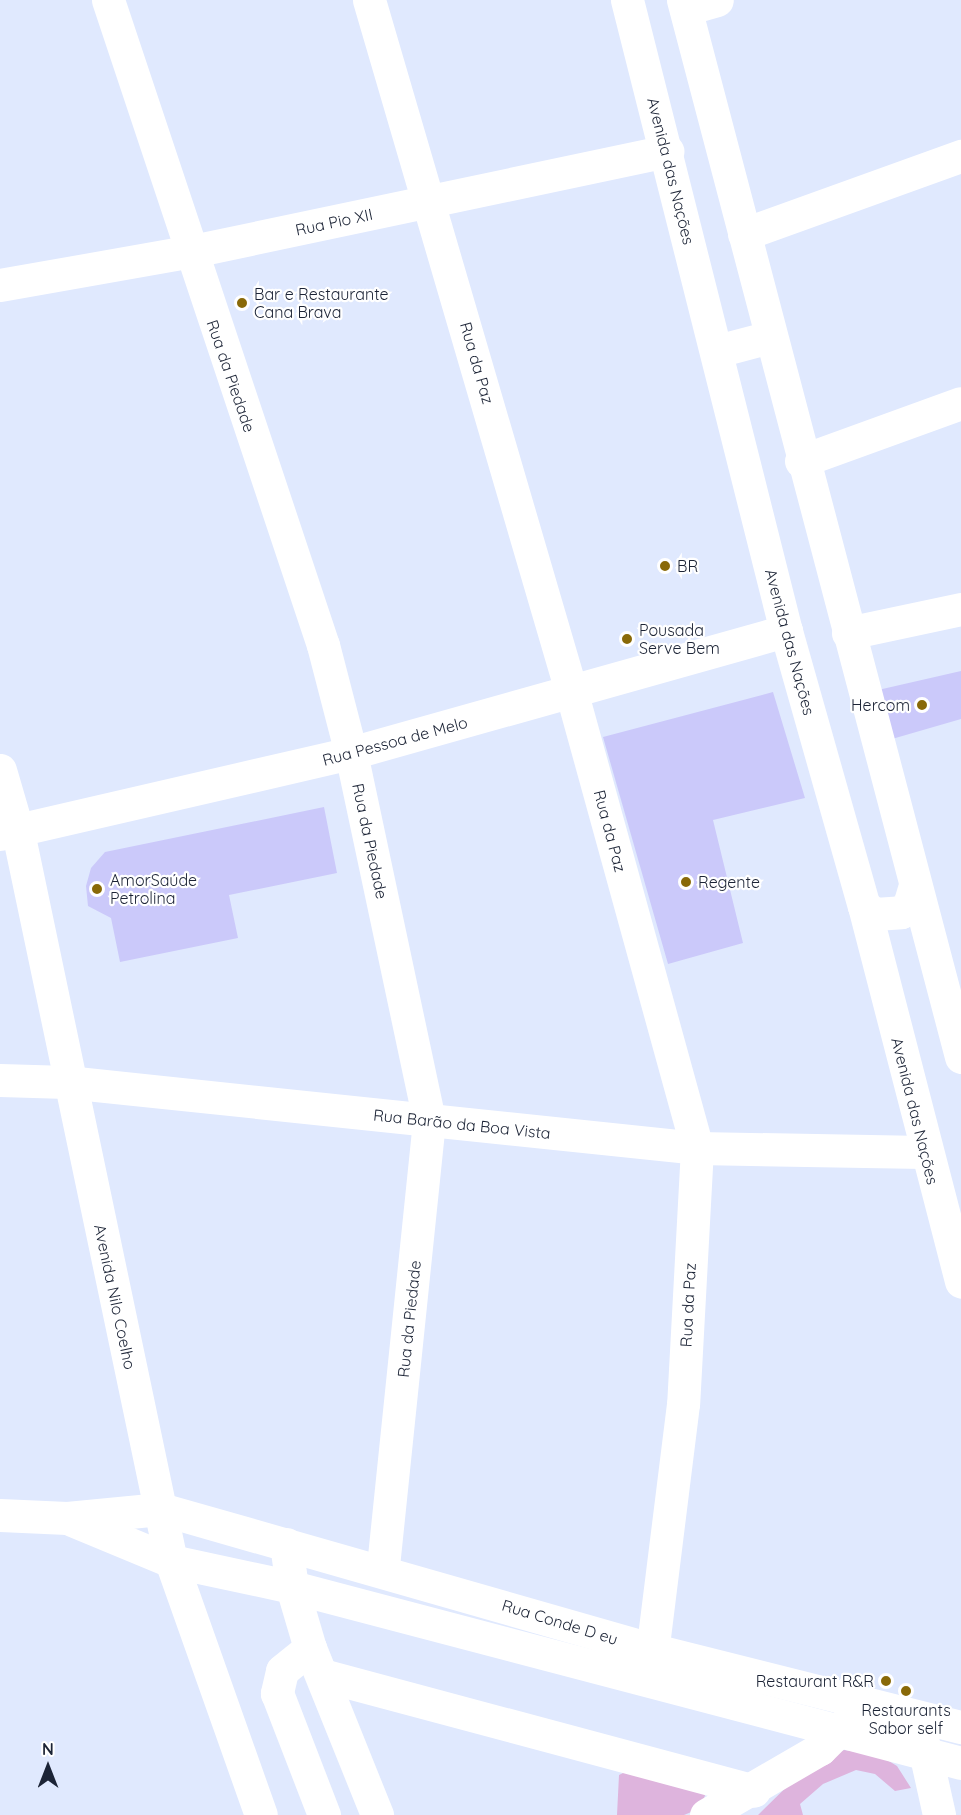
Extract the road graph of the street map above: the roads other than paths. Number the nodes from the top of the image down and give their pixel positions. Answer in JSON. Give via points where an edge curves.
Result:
{"nodes":[{"id":1,"x":108,"y":0,"type":"edge"},
{"id":2,"x":369,"y":0,"type":"edge"},
{"id":3,"x":627,"y":0,"type":"edge"},
{"id":4,"x":717,"y":0,"type":"edge"},
{"id":5,"x":684,"y":4,"type":"edge"},
{"id":6,"x":667,"y":151,"type":"junction"},
{"id":7,"x":961,"y":156,"type":"edge"},
{"id":8,"x":430,"y":202,"type":"junction"},
{"id":9,"x":744,"y":234,"type":"junction"},
{"id":10,"x":188,"y":252,"type":"junction"},
{"id":11,"x":0,"y":285,"type":"edge"},
{"id":12,"x":770,"y":338,"type":"junction"},
{"id":13,"x":717,"y":351,"type":"junction"},
{"id":14,"x":961,"y":403,"type":"edge"},
{"id":15,"x":801,"y":461,"type":"junction"},
{"id":16,"x":961,"y":609,"type":"edge"},
{"id":17,"x":786,"y":631,"type":"junction"},
{"id":18,"x":848,"y":633,"type":"junction"},
{"id":19,"x":572,"y":694,"type":"junction"},
{"id":20,"x":351,"y":753,"type":"junction"},
{"id":21,"x":0,"y":770,"type":"edge"},
{"id":22,"x":9,"y":833,"type":"edge"},
{"id":23,"x":915,"y":885,"type":"junction"},
{"id":24,"x":864,"y":906,"type":"junction"},
{"id":25,"x":961,"y":1057,"type":"edge"},
{"id":26,"x":0,"y":1080,"type":"edge"},
{"id":27,"x":67,"y":1082,"type":"junction"},
{"id":28,"x":429,"y":1121,"type":"junction"},
{"id":29,"x":697,"y":1148,"type":"junction"},
{"id":30,"x":924,"y":1152,"type":"junction"},
{"id":31,"x":961,"y":1282,"type":"edge"},
{"id":32,"x":161,"y":1509,"type":"junction"},
{"id":33,"x":0,"y":1515,"type":"edge"},
{"id":34,"x":67,"y":1518,"type":"junction"},
{"id":35,"x":286,"y":1544,"type":"junction"},
{"id":36,"x":171,"y":1561,"type":"junction"},
{"id":37,"x":383,"y":1569,"type":"junction"},
{"id":38,"x":292,"y":1587,"type":"junction"},
{"id":39,"x":654,"y":1650,"type":"junction"},
{"id":40,"x":316,"y":1662,"type":"junction"},
{"id":41,"x":648,"y":1681,"type":"junction"},
{"id":42,"x":864,"y":1703,"type":"junction"},
{"id":43,"x":916,"y":1716,"type":"junction"},
{"id":44,"x":961,"y":1727,"type":"edge"},
{"id":45,"x":840,"y":1732,"type":"junction"},
{"id":46,"x":927,"y":1754,"type":"junction"},
{"id":47,"x":961,"y":1763,"type":"edge"},
{"id":48,"x":754,"y":1791,"type":"junction"},
{"id":49,"x":261,"y":1815,"type":"edge"},
{"id":50,"x":324,"y":1815,"type":"edge"},
{"id":51,"x":377,"y":1815,"type":"edge"},
{"id":52,"x":706,"y":1815,"type":"edge"},
{"id":53,"x":939,"y":1815,"type":"edge"}],
"edges":[{"from":1,"to":10,"type":"street","name":"Rua da Piedade"},
{"from":2,"to":8,"type":"street","name":"Rua da Paz"},
{"from":3,"to":6,"type":"street","name":"Avenida das Nações"},
{"from":4,"to":5,"type":"street"},
{"from":5,"to":9,"type":"street"},
{"from":6,"to":8,"type":"street","name":"Rua Pio XII"},
{"from":6,"to":13,"type":"street","name":"Avenida das Nações"},
{"from":7,"to":9,"type":"street"},
{"from":8,"to":10,"type":"street","name":"Rua Pio XII"},
{"from":8,"to":19,"type":"street","name":"Rua da Paz"},
{"from":9,"to":12,"type":"street"},
{"from":10,"to":11,"type":"street","name":"Rua Pio XII"},
{"from":10,"to":20,"type":"street","name":"Rua da Piedade","via":[[323,645]]},
{"from":12,"to":13,"type":"street"},
{"from":12,"to":15,"type":"street"},
{"from":13,"to":17,"type":"street","name":"Avenida das Nações"},
{"from":14,"to":15,"type":"street"},
{"from":15,"to":18,"type":"street"},
{"from":16,"to":18,"type":"street"},
{"from":17,"to":19,"type":"street","name":"Rua Pessoa de Melo"},
{"from":17,"to":24,"type":"street","name":"Avenida das Nações"},
{"from":18,"to":23,"type":"street"},
{"from":19,"to":20,"type":"street","name":"Rua Pessoa de Melo"},
{"from":19,"to":29,"type":"street","name":"Rua da Paz"},
{"from":20,"to":22,"type":"street","name":"Rua Pessoa de Melo"},
{"from":20,"to":28,"type":"street","name":"Rua da Piedade"},
{"from":21,"to":22,"type":"street","name":"Avenida Nilo Coelho"},
{"from":22,"to":27,"type":"street","name":"Avenida Nilo Coelho"},
{"from":23,"to":24,"type":"street","via":[[909,905],[902,912],[875,914]]},
{"from":23,"to":25,"type":"street"},
{"from":24,"to":30,"type":"street","name":"Avenida das Nações"},
{"from":26,"to":27,"type":"street","name":"Rua Barão da Boa Vista"},
{"from":27,"to":28,"type":"street","name":"Rua Barão da Boa Vista"},
{"from":27,"to":32,"type":"street","name":"Avenida Nilo Coelho"},
{"from":28,"to":29,"type":"street","name":"Rua Barão da Boa Vista"},
{"from":28,"to":37,"type":"street","name":"Rua da Piedade"},
{"from":29,"to":30,"type":"street","name":"Rua Barão da Boa Vista"},
{"from":29,"to":39,"type":"street","name":"Rua da Paz","via":[[683,1404]]},
{"from":30,"to":31,"type":"street","name":"Avenida das Nações"},
{"from":32,"to":34,"type":"street"},
{"from":32,"to":35,"type":"street","name":"Rua Conde D eu"},
{"from":32,"to":36,"type":"street","name":"Avenida Nilo Coelho"},
{"from":33,"to":34,"type":"street"},
{"from":34,"to":36,"type":"street","name":"Rua Conde D eu"},
{"from":35,"to":37,"type":"street","name":"Rua Conde D eu"},
{"from":35,"to":38,"type":"street"},
{"from":36,"to":38,"type":"street","name":"Rua Conde D eu"},
{"from":36,"to":49,"type":"street","name":"Avenida Nilo Coelho"},
{"from":37,"to":39,"type":"street","name":"Rua Conde D eu"},
{"from":38,"to":40,"type":"street"},
{"from":38,"to":41,"type":"street","name":"Rua Conde D eu"},
{"from":39,"to":41,"type":"street","name":"Rua da Paz"},
{"from":39,"to":42,"type":"street","name":"Rua Conde D eu"},
{"from":40,"to":48,"type":"street"},
{"from":40,"to":50,"type":"street","via":[[282,1671],[277,1693]]},
{"from":40,"to":51,"type":"street"},
{"from":41,"to":45,"type":"street","name":"Rua Conde D eu"},
{"from":42,"to":43,"type":"street","name":"Rua Conde D eu"},
{"from":42,"to":45,"type":"street"},
{"from":43,"to":44,"type":"street","name":"Rua Conde D eu"},
{"from":43,"to":46,"type":"street"},
{"from":45,"to":46,"type":"street","name":"Rua Conde D eu"},
{"from":45,"to":48,"type":"street"},
{"from":46,"to":47,"type":"street","name":"Rua Conde D eu"},
{"from":46,"to":53,"type":"street"},
{"from":48,"to":52,"type":"street"}]}
